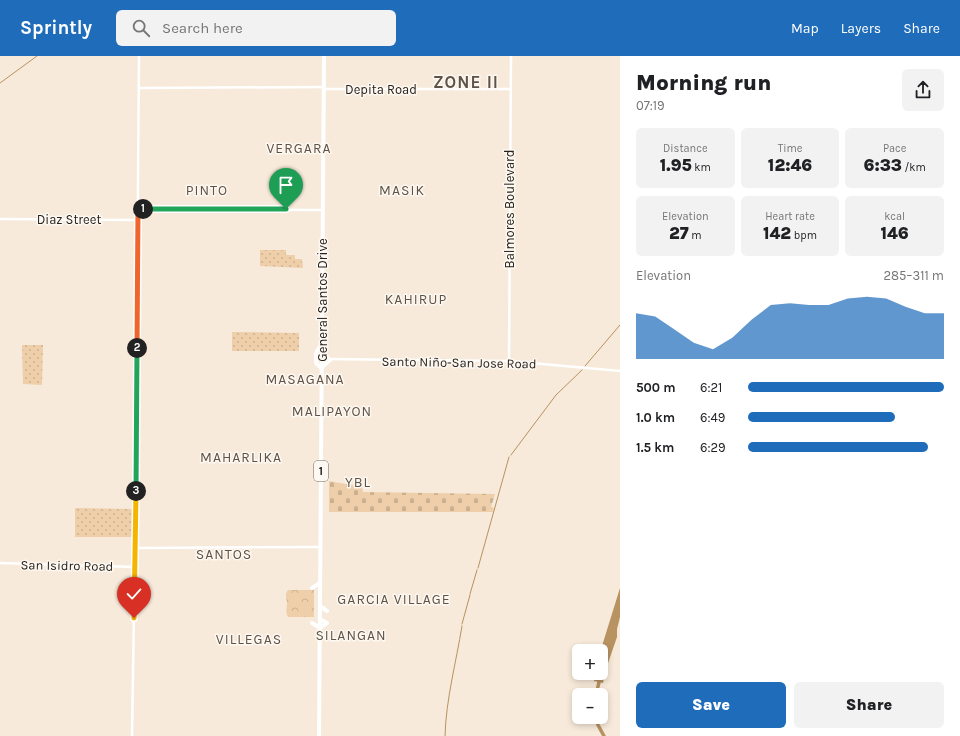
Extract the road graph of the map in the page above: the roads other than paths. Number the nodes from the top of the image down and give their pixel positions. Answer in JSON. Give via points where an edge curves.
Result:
{"nodes":[{"id":1,"x":139,"y":56,"type":"edge"},
{"id":2,"x":324,"y":56,"type":"edge"},
{"id":3,"x":511,"y":56,"type":"edge"},
{"id":4,"x":139,"y":88,"type":"junction"},
{"id":5,"x":324,"y":88,"type":"junction"},
{"id":6,"x":510,"y":89,"type":"junction"},
{"id":7,"x":138,"y":209,"type":"junction"},
{"id":8,"x":323,"y":210,"type":"junction"},
{"id":9,"x":0,"y":219,"type":"edge"},
{"id":10,"x":138,"y":220,"type":"junction"},
{"id":11,"x":322,"y":344,"type":"junction"},
{"id":12,"x":322,"y":352,"type":"junction"},
{"id":13,"x":322,"y":359,"type":"junction"},
{"id":14,"x":330,"y":360,"type":"junction"},
{"id":15,"x":509,"y":361,"type":"junction"},
{"id":16,"x":322,"y":368,"type":"junction"},
{"id":17,"x":620,"y":371,"type":"edge"},
{"id":18,"x":320,"y":547,"type":"junction"},
{"id":19,"x":135,"y":548,"type":"junction"},
{"id":20,"x":0,"y":564,"type":"edge"},
{"id":21,"x":135,"y":567,"type":"junction"},
{"id":22,"x":320,"y":583,"type":"junction"},
{"id":23,"x":312,"y":588,"type":"dead end"},
{"id":24,"x":320,"y":606,"type":"junction"},
{"id":25,"x":327,"y":611,"type":"dead end"},
{"id":26,"x":320,"y":619,"type":"junction"},
{"id":27,"x":312,"y":623,"type":"dead end"},
{"id":28,"x":320,"y":628,"type":"junction"},
{"id":29,"x":132,"y":736,"type":"edge"},
{"id":30,"x":319,"y":736,"type":"edge"}],
"edges":[{"from":1,"to":4,"type":"main road"},
{"from":2,"to":5,"type":"highway","name":"General Santos Drive","number":"1"},
{"from":3,"to":6,"type":"main road","name":"Balmores Boulevard"},
{"from":4,"to":5,"type":"main road","name":"Depita Road"},
{"from":4,"to":7,"type":"main road"},
{"from":5,"to":6,"type":"main road","name":"Depita Road"},
{"from":5,"to":8,"type":"highway","name":"General Santos Drive","number":"1"},
{"from":6,"to":15,"type":"main road","name":"Balmores Boulevard"},
{"from":7,"to":8,"type":"main road"},
{"from":7,"to":10,"type":"main road"},
{"from":8,"to":11,"type":"highway","name":"General Santos Drive","number":"1"},
{"from":9,"to":10,"type":"main road","name":"Diaz Street"},
{"from":10,"to":19,"type":"main road"},
{"from":11,"to":12,"type":"highway","name":"General Santos Drive","number":"1"},
{"from":11,"to":16,"type":"highway","via":[[316,352],[316,363]]},
{"from":12,"to":13,"type":"highway","name":"General Santos Drive","number":"1"},
{"from":12,"to":14,"type":"highway"},
{"from":13,"to":14,"type":"main road","name":"Santo Niño-San Jose Road"},
{"from":13,"to":16,"type":"highway","name":"General Santos Drive","number":"1"},
{"from":14,"to":15,"type":"main road","name":"Santo Niño-San Jose Road"},
{"from":14,"to":16,"type":"highway"},
{"from":15,"to":17,"type":"main road","name":"Santo Niño-San Jose Road"},
{"from":16,"to":18,"type":"highway","name":"General Santos Drive","number":"1"},
{"from":18,"to":19,"type":"main road"},
{"from":18,"to":22,"type":"highway","name":"General Santos Drive","number":"1"},
{"from":19,"to":21,"type":"main road"},
{"from":20,"to":21,"type":"main road","name":"San Isidro Road"},
{"from":21,"to":29,"type":"main road"},
{"from":22,"to":23,"type":"highway"},
{"from":22,"to":24,"type":"highway","name":"General Santos Drive","number":"1"},
{"from":24,"to":25,"type":"highway"},
{"from":24,"to":26,"type":"highway","name":"General Santos Drive","number":"1"},
{"from":26,"to":28,"type":"highway","name":"General Santos Drive","number":"1"},
{"from":26,"to":28,"type":"highway","via":[[327,623]]},
{"from":27,"to":28,"type":"highway"},
{"from":28,"to":30,"type":"highway","name":"General Santos Drive","number":"1"}]}
